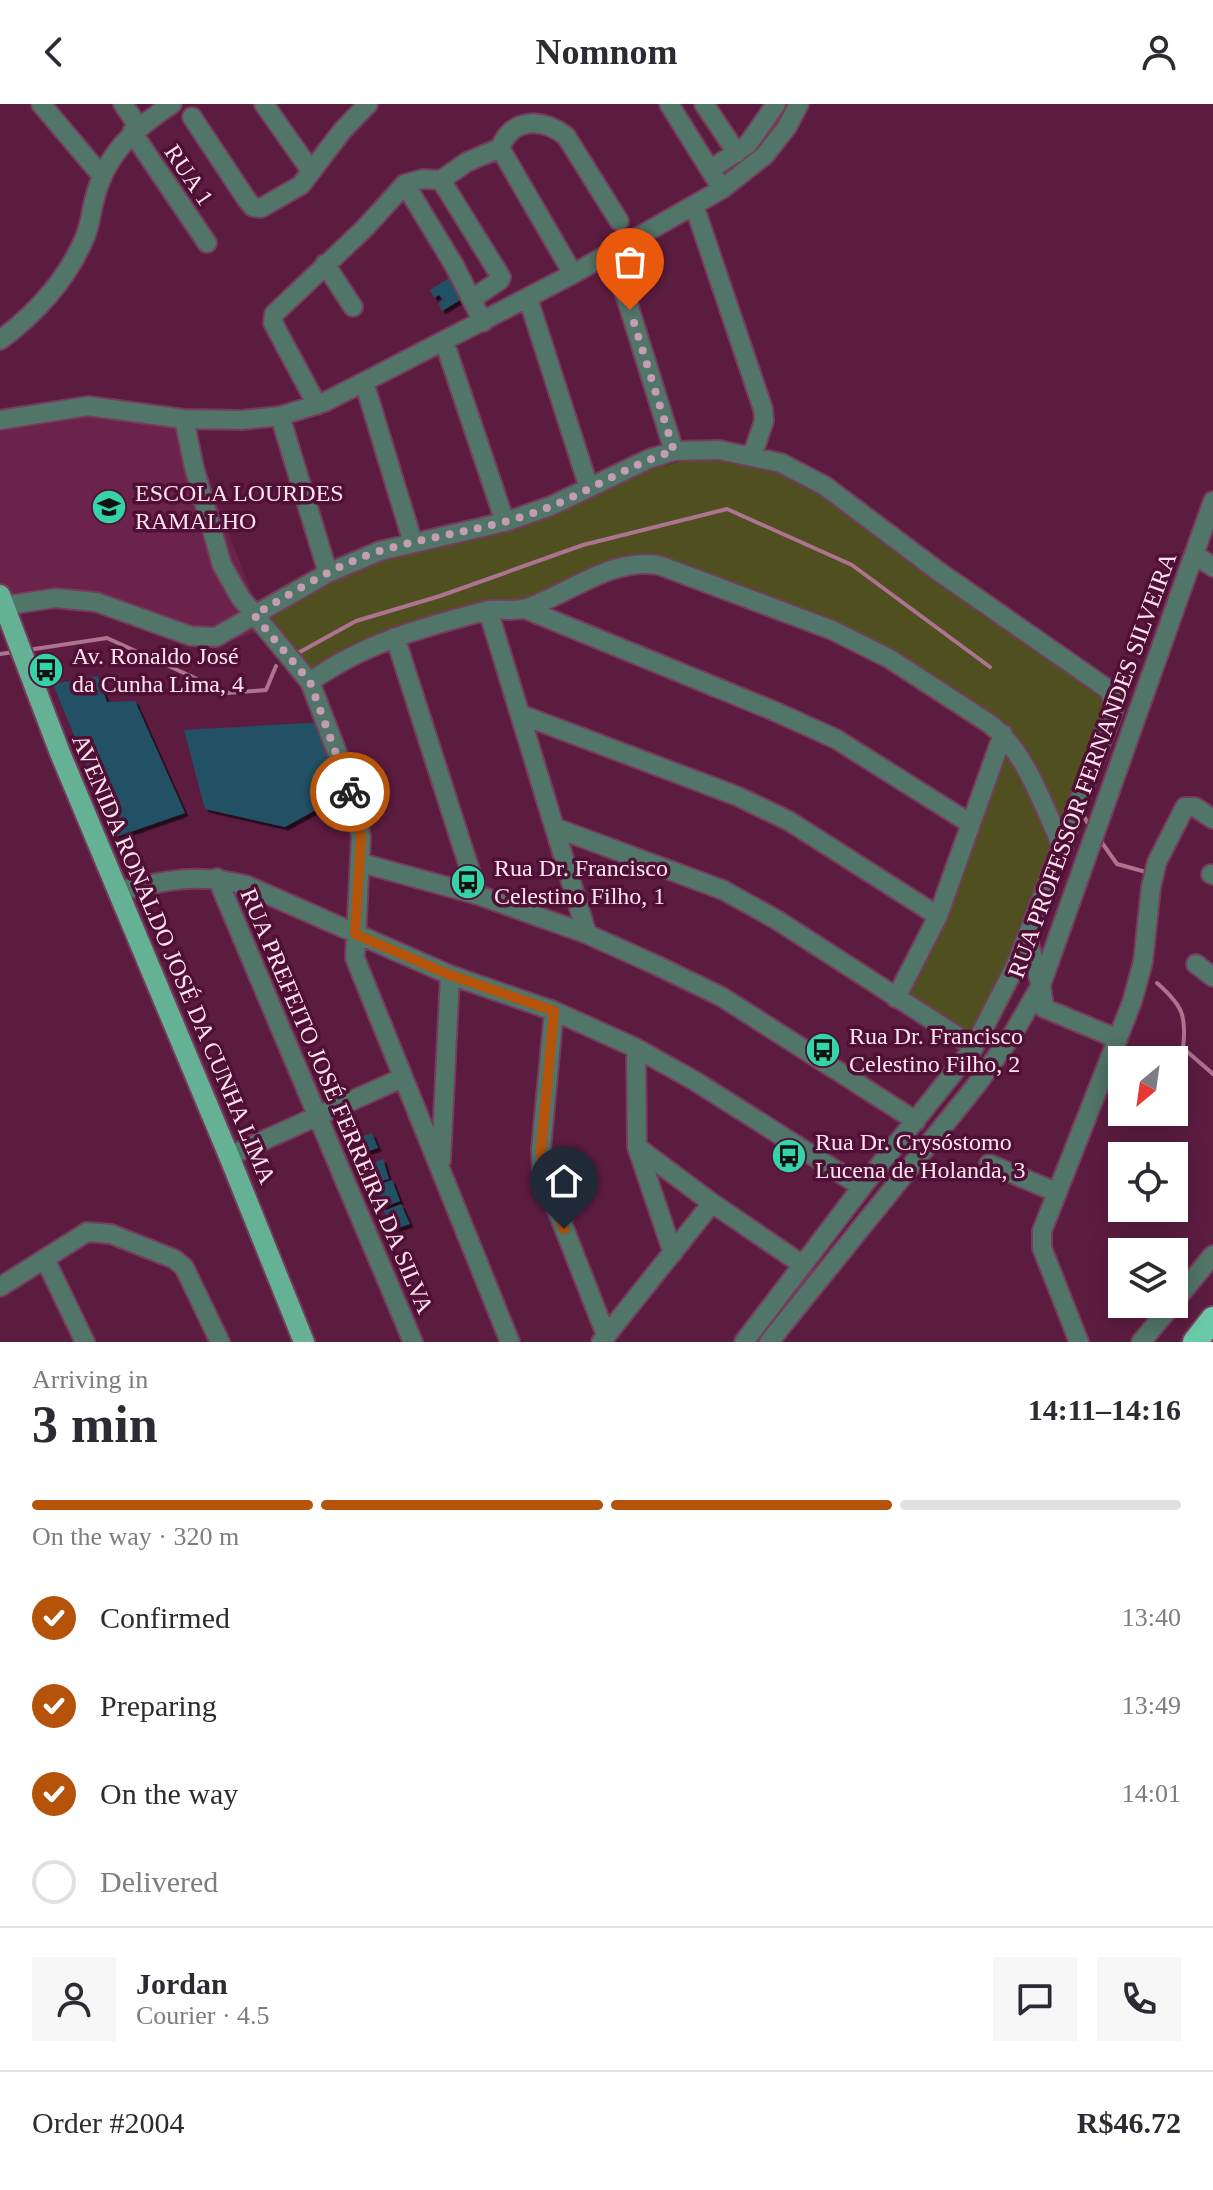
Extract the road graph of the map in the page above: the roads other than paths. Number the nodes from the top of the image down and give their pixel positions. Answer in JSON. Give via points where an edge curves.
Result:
{"nodes":[{"id":1,"x":41,"y":104,"type":"edge"},
{"id":2,"x":123,"y":104,"type":"edge"},
{"id":3,"x":172,"y":104,"type":"edge"},
{"id":4,"x":264,"y":104,"type":"edge"},
{"id":5,"x":368,"y":104,"type":"edge"},
{"id":6,"x":669,"y":104,"type":"edge"},
{"id":7,"x":704,"y":104,"type":"edge"},
{"id":8,"x":776,"y":104,"type":"edge"},
{"id":9,"x":799,"y":104,"type":"edge"},
{"id":10,"x":192,"y":117,"type":"dead end"},
{"id":11,"x":135,"y":129,"type":"junction"},
{"id":12,"x":500,"y":148,"type":"junction"},
{"id":13,"x":737,"y":153,"type":"junction"},
{"id":14,"x":710,"y":170,"type":"junction"},
{"id":15,"x":311,"y":171,"type":"junction"},
{"id":16,"x":102,"y":176,"type":"junction"},
{"id":17,"x":441,"y":180,"type":"junction"},
{"id":18,"x":405,"y":184,"type":"junction"},
{"id":19,"x":722,"y":189,"type":"junction"},
{"id":20,"x":694,"y":205,"type":"junction"},
{"id":21,"x":619,"y":221,"type":"dead end"},
{"id":22,"x":207,"y":243,"type":"dead end"},
{"id":23,"x":612,"y":253,"type":"junction"},
{"id":24,"x":325,"y":264,"type":"junction"},
{"id":25,"x":573,"y":274,"type":"junction"},
{"id":26,"x":528,"y":298,"type":"junction"},
{"id":27,"x":472,"y":299,"type":"junction"},
{"id":28,"x":353,"y":307,"type":"dead end"},
{"id":29,"x":483,"y":322,"type":"junction"},
{"id":30,"x":0,"y":340,"type":"edge"},
{"id":31,"x":444,"y":341,"type":"junction"},
{"id":32,"x":364,"y":382,"type":"junction"},
{"id":33,"x":317,"y":405,"type":"junction"},
{"id":34,"x":280,"y":416,"type":"junction"},
{"id":35,"x":184,"y":419,"type":"junction"},
{"id":36,"x":0,"y":420,"type":"edge"},
{"id":37,"x":674,"y":451,"type":"junction"},
{"id":38,"x":752,"y":456,"type":"junction"},
{"id":39,"x":589,"y":488,"type":"junction"},
{"id":40,"x":1213,"y":501,"type":"edge"},
{"id":41,"x":505,"y":522,"type":"junction"},
{"id":42,"x":413,"y":543,"type":"junction"},
{"id":43,"x":1194,"y":554,"type":"junction"},
{"id":44,"x":1213,"y":567,"type":"edge"},
{"id":45,"x":328,"y":573,"type":"junction"},
{"id":46,"x":2,"y":601,"type":"edge"},
{"id":47,"x":525,"y":609,"type":"junction"},
{"id":48,"x":488,"y":610,"type":"junction"},
{"id":49,"x":254,"y":615,"type":"junction"},
{"id":50,"x":395,"y":637,"type":"junction"},
{"id":51,"x":310,"y":682,"type":"junction"},
{"id":52,"x":522,"y":715,"type":"junction"},
{"id":53,"x":1003,"y":734,"type":"junction"},
{"id":54,"x":1213,"y":819,"type":"edge"},
{"id":55,"x":971,"y":824,"type":"junction"},
{"id":56,"x":556,"y":828,"type":"junction"},
{"id":57,"x":1063,"y":848,"type":"junction"},
{"id":58,"x":361,"y":863,"type":"junction"},
{"id":59,"x":217,"y":878,"type":"junction"},
{"id":60,"x":119,"y":891,"type":"junction"},
{"id":61,"x":478,"y":895,"type":"junction"},
{"id":62,"x":938,"y":916,"type":"junction"},
{"id":63,"x":355,"y":934,"type":"junction"},
{"id":64,"x":587,"y":934,"type":"junction"},
{"id":65,"x":1027,"y":938,"type":"junction"},
{"id":66,"x":1196,"y":964,"type":"dead end"},
{"id":67,"x":450,"y":975,"type":"junction"},
{"id":68,"x":1213,"y":977,"type":"edge"},
{"id":69,"x":1041,"y":985,"type":"junction"},
{"id":70,"x":896,"y":998,"type":"junction"},
{"id":71,"x":554,"y":1011,"type":"junction"},
{"id":72,"x":1118,"y":1039,"type":"junction"},
{"id":73,"x":974,"y":1047,"type":"junction"},
{"id":74,"x":636,"y":1048,"type":"junction"},
{"id":75,"x":402,"y":1078,"type":"junction"},
{"id":76,"x":317,"y":1116,"type":"junction"},
{"id":77,"x":916,"y":1121,"type":"junction"},
{"id":78,"x":637,"y":1147,"type":"junction"},
{"id":79,"x":229,"y":1156,"type":"junction"},
{"id":80,"x":989,"y":1164,"type":"dead end"},
{"id":81,"x":440,"y":1165,"type":"junction"},
{"id":82,"x":862,"y":1187,"type":"junction"},
{"id":83,"x":1056,"y":1192,"type":"junction"},
{"id":84,"x":712,"y":1203,"type":"junction"},
{"id":85,"x":673,"y":1253,"type":"junction"},
{"id":86,"x":1213,"y":1255,"type":"edge"},
{"id":87,"x":45,"y":1259,"type":"junction"},
{"id":88,"x":803,"y":1265,"type":"junction"},
{"id":89,"x":1188,"y":1285,"type":"edge"},
{"id":90,"x":0,"y":1287,"type":"edge"},
{"id":91,"x":1161,"y":1318,"type":"edge"},
{"id":92,"x":1213,"y":1319,"type":"edge"},
{"id":93,"x":604,"y":1339,"type":"edge"},
{"id":94,"x":85,"y":1342,"type":"edge"},
{"id":95,"x":220,"y":1342,"type":"edge"},
{"id":96,"x":304,"y":1342,"type":"edge"},
{"id":97,"x":413,"y":1342,"type":"edge"},
{"id":98,"x":510,"y":1342,"type":"edge"},
{"id":99,"x":744,"y":1342,"type":"edge"},
{"id":100,"x":769,"y":1342,"type":"edge"},
{"id":101,"x":1079,"y":1342,"type":"edge"},
{"id":102,"x":1141,"y":1342,"type":"edge"},
{"id":103,"x":1195,"y":1342,"type":"edge"}],
"edges":[{"from":1,"to":16,"type":"street"},
{"from":2,"to":11,"type":"street","name":"RUA 1"},
{"from":3,"to":11,"type":"street"},
{"from":4,"to":15,"type":"street"},
{"from":5,"to":15,"type":"street"},
{"from":6,"to":14,"type":"street"},
{"from":7,"to":13,"type":"street"},
{"from":8,"to":13,"type":"street"},
{"from":9,"to":19,"type":"street","via":[[765,155]]},
{"from":10,"to":15,"type":"street","via":[[253,207],[294,190]]},
{"from":11,"to":16,"type":"street"},
{"from":11,"to":22,"type":"street","name":"RUA 1"},
{"from":12,"to":17,"type":"street"},
{"from":12,"to":21,"type":"street","via":[[506,133],[523,125],[558,130]]},
{"from":12,"to":25,"type":"street"},
{"from":13,"to":14,"type":"street"},
{"from":14,"to":19,"type":"street"},
{"from":16,"to":30,"type":"street","via":[[73,261],[52,292]]},
{"from":17,"to":18,"type":"street"},
{"from":17,"to":27,"type":"street","via":[[501,277]]},
{"from":18,"to":24,"type":"street"},
{"from":18,"to":27,"type":"street"},
{"from":19,"to":20,"type":"street"},
{"from":20,"to":23,"type":"street"},
{"from":20,"to":38,"type":"street","via":[[763,409]]},
{"from":23,"to":25,"type":"street"},
{"from":23,"to":37,"type":"street"},
{"from":24,"to":28,"type":"street"},
{"from":24,"to":33,"type":"street","via":[[273,319]]},
{"from":25,"to":26,"type":"street"},
{"from":26,"to":29,"type":"street"},
{"from":26,"to":39,"type":"street"},
{"from":27,"to":29,"type":"street"},
{"from":29,"to":31,"type":"street"},
{"from":31,"to":32,"type":"street"},
{"from":31,"to":41,"type":"street"},
{"from":32,"to":33,"type":"street"},
{"from":32,"to":42,"type":"street"},
{"from":33,"to":34,"type":"street"},
{"from":34,"to":35,"type":"street"},
{"from":34,"to":45,"type":"street"},
{"from":35,"to":36,"type":"street","via":[[88,406]]},
{"from":35,"to":49,"type":"street","via":[[222,565]]},
{"from":37,"to":38,"type":"street"},
{"from":37,"to":39,"type":"street"},
{"from":38,"to":57,"type":"street","via":[[794,468],[825,486],[1111,694],[1114,709]]},
{"from":39,"to":41,"type":"street"},
{"from":40,"to":43,"type":"street","name":"RUA PROFESSOR FERNANDES SILVEIRA"},
{"from":41,"to":42,"type":"street"},
{"from":42,"to":45,"type":"street"},
{"from":43,"to":44,"type":"street"},
{"from":43,"to":69,"type":"street","name":"RUA PROFESSOR FERNANDES SILVEIRA"},
{"from":45,"to":49,"type":"street"},
{"from":46,"to":49,"type":"street","via":[[96,602],[203,638],[216,637]]},
{"from":46,"to":60,"type":"main road","name":"AVENIDA RONALDO JOSÉ DA CUNHA LIMA"},
{"from":47,"to":48,"type":"street"},
{"from":47,"to":53,"type":"street","via":[[633,564],[659,565],[832,630],[890,659]]},
{"from":47,"to":55,"type":"street","via":[[836,739]]},
{"from":48,"to":50,"type":"street"},
{"from":48,"to":52,"type":"street"},
{"from":49,"to":51,"type":"street"},
{"from":50,"to":51,"type":"street"},
{"from":50,"to":61,"type":"street"},
{"from":51,"to":58,"type":"street","via":[[354,802]]},
{"from":52,"to":56,"type":"street"},
{"from":52,"to":62,"type":"street","via":[[770,811]]},
{"from":53,"to":55,"type":"street"},
{"from":53,"to":57,"type":"street"},
{"from":54,"to":72,"type":"street","via":[[1185,807],[1157,862],[1143,962]]},
{"from":55,"to":62,"type":"street"},
{"from":56,"to":64,"type":"street"},
{"from":56,"to":70,"type":"street","via":[[723,890]]},
{"from":57,"to":65,"type":"street"},
{"from":58,"to":61,"type":"street"},
{"from":58,"to":63,"type":"street"},
{"from":59,"to":60,"type":"street","via":[[172,879]]},
{"from":59,"to":63,"type":"street","via":[[246,885]]},
{"from":59,"to":76,"type":"street","name":"RUA PREFEITO JOSÉ FERREIRA DA SILVA"},
{"from":60,"to":79,"type":"main road","name":"AVENIDA RONALDO JOSÉ DA CUNHA LIMA"},
{"from":61,"to":64,"type":"street"},
{"from":62,"to":70,"type":"street"},
{"from":63,"to":67,"type":"street"},
{"from":63,"to":75,"type":"street","via":[[359,972]]},
{"from":64,"to":77,"type":"street","via":[[722,997]]},
{"from":65,"to":69,"type":"street"},
{"from":65,"to":73,"type":"street"},
{"from":66,"to":68,"type":"street"},
{"from":67,"to":71,"type":"street"},
{"from":67,"to":81,"type":"street"},
{"from":69,"to":72,"type":"street","via":[[1044,1008]]},
{"from":69,"to":100,"type":"street","name":"RUA PROFESSOR FERNANDES SILVEIRA","via":[[978,1083]]},
{"from":70,"to":73,"type":"street"},
{"from":71,"to":74,"type":"street"},
{"from":71,"to":93,"type":"street","via":[[542,1172]]},
{"from":72,"to":83,"type":"street"},
{"from":73,"to":77,"type":"street"},
{"from":74,"to":78,"type":"street"},
{"from":74,"to":82,"type":"street"},
{"from":75,"to":76,"type":"street"},
{"from":75,"to":81,"type":"street"},
{"from":76,"to":79,"type":"street"},
{"from":76,"to":97,"type":"street","name":"RUA PREFEITO JOSÉ FERREIRA DA SILVA"},
{"from":77,"to":82,"type":"street"},
{"from":78,"to":84,"type":"street"},
{"from":78,"to":85,"type":"street"},
{"from":79,"to":96,"type":"main road","name":"AVENIDA RONALDO JOSÉ DA CUNHA LIMA"},
{"from":80,"to":83,"type":"street"},
{"from":81,"to":98,"type":"street"},
{"from":82,"to":88,"type":"street"},
{"from":83,"to":101,"type":"street","via":[[1042,1231],[1042,1248]]},
{"from":84,"to":85,"type":"street"},
{"from":84,"to":88,"type":"street"},
{"from":85,"to":93,"type":"street"},
{"from":86,"to":89,"type":"street"},
{"from":87,"to":90,"type":"street"},
{"from":87,"to":94,"type":"street"},
{"from":87,"to":95,"type":"street","via":[[87,1232],[99,1231],[174,1259],[191,1278]]},
{"from":88,"to":99,"type":"street"},
{"from":91,"to":102,"type":"street"},
{"from":92,"to":103,"type":"highway"}]}
